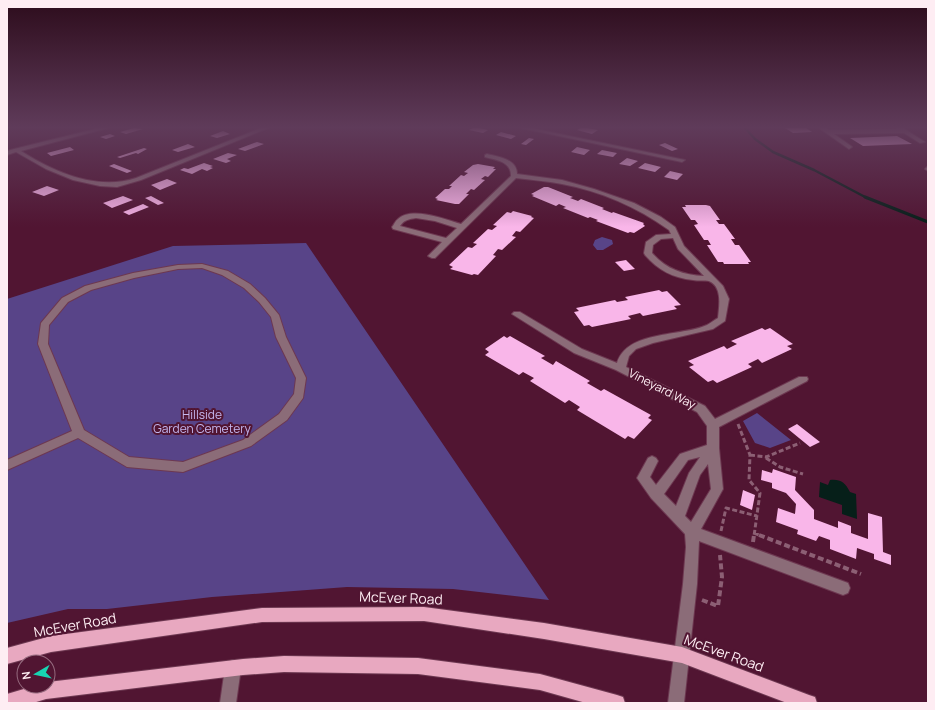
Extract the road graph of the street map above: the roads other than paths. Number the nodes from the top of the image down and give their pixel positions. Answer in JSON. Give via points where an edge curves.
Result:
{"nodes":[{"id":1,"x":31,"y":161,"type":"edge"},
{"id":2,"x":183,"y":161,"type":"edge"},
{"id":3,"x":504,"y":161,"type":"edge"},
{"id":4,"x":514,"y":176,"type":"junction"},
{"id":5,"x":462,"y":227,"type":"junction"},
{"id":6,"x":675,"y":236,"type":"junction"},
{"id":7,"x":447,"y":241,"type":"junction"},
{"id":8,"x":432,"y":256,"type":"dead end"},
{"id":9,"x":711,"y":279,"type":"junction"},
{"id":10,"x":517,"y":314,"type":"dead end"},
{"id":11,"x":620,"y":368,"type":"junction"},
{"id":12,"x":803,"y":379,"type":"dead end"},
{"id":13,"x":713,"y":425,"type":"junction"},
{"id":14,"x":79,"y":433,"type":"junction"},
{"id":15,"x":713,"y":448,"type":"junction"},
{"id":16,"x":652,"y":461,"type":"dead end"},
{"id":17,"x":7,"y":465,"type":"edge"},
{"id":18,"x":656,"y":494,"type":"junction"},
{"id":19,"x":678,"y":518,"type":"junction"},
{"id":20,"x":692,"y":532,"type":"junction"},
{"id":21,"x":843,"y":588,"type":"dead end"},
{"id":22,"x":682,"y":655,"type":"junction"},
{"id":23,"x":7,"y":656,"type":"edge"},
{"id":24,"x":233,"y":668,"type":"junction"},
{"id":25,"x":7,"y":702,"type":"edge"},
{"id":26,"x":228,"y":703,"type":"edge"},
{"id":27,"x":617,"y":703,"type":"edge"},
{"id":28,"x":676,"y":703,"type":"edge"},
{"id":29,"x":809,"y":703,"type":"edge"}],
"edges":[{"from":1,"to":2,"type":"street","via":[[92,183],[110,185],[148,175]]},
{"from":3,"to":4,"type":"street","via":[[512,165],[515,170]]},
{"from":4,"to":5,"type":"street"},
{"from":4,"to":6,"type":"street","name":"Vineyard Way","via":[[556,181],[632,204],[672,229]]},
{"from":5,"to":7,"type":"street"},
{"from":5,"to":7,"type":"street","via":[[414,215],[405,216],[397,223],[396,227],[399,229]]},
{"from":6,"to":9,"type":"street","name":"Vineyard Way","via":[[681,247]]},
{"from":6,"to":9,"type":"street","via":[[659,237],[650,244],[648,253],[654,261],[674,274]]},
{"from":7,"to":8,"type":"street"},
{"from":9,"to":11,"type":"street","name":"Vineyard Way","via":[[719,286],[725,299],[722,319],[710,327],[633,347],[624,354]]},
{"from":10,"to":11,"type":"street","via":[[578,351]]},
{"from":11,"to":13,"type":"street","name":"Vineyard Way","via":[[702,409]]},
{"from":12,"to":13,"type":"street"},
{"from":13,"to":15,"type":"street"},
{"from":14,"to":14,"type":"street","via":[[43,344],[44,325],[66,300],[88,288],[133,276],[178,267],[202,266],[225,273],[247,286],[276,317],[281,337],[301,378],[299,395],[284,418],[247,443],[183,467],[127,462]]},
{"from":14,"to":17,"type":"street"},
{"from":15,"to":18,"type":"street","via":[[684,457]]},
{"from":15,"to":19,"type":"street","via":[[695,473]]},
{"from":15,"to":20,"type":"street","via":[[717,489]]},
{"from":16,"to":18,"type":"street","via":[[643,478]]},
{"from":18,"to":19,"type":"street"},
{"from":19,"to":20,"type":"street"},
{"from":20,"to":21,"type":"street"},
{"from":20,"to":22,"type":"street","via":[[693,547]]},
{"from":22,"to":23,"type":"main road","name":"McEver Road","via":[[544,631],[424,614],[335,614],[254,616],[51,644]]},
{"from":22,"to":28,"type":"street"},
{"from":22,"to":29,"type":"main road","name":"McEver Road"},
{"from":24,"to":25,"type":"main road","via":[[46,690]]},
{"from":24,"to":26,"type":"street"},
{"from":24,"to":27,"type":"main road","via":[[284,664],[418,666],[540,682]]}]}
